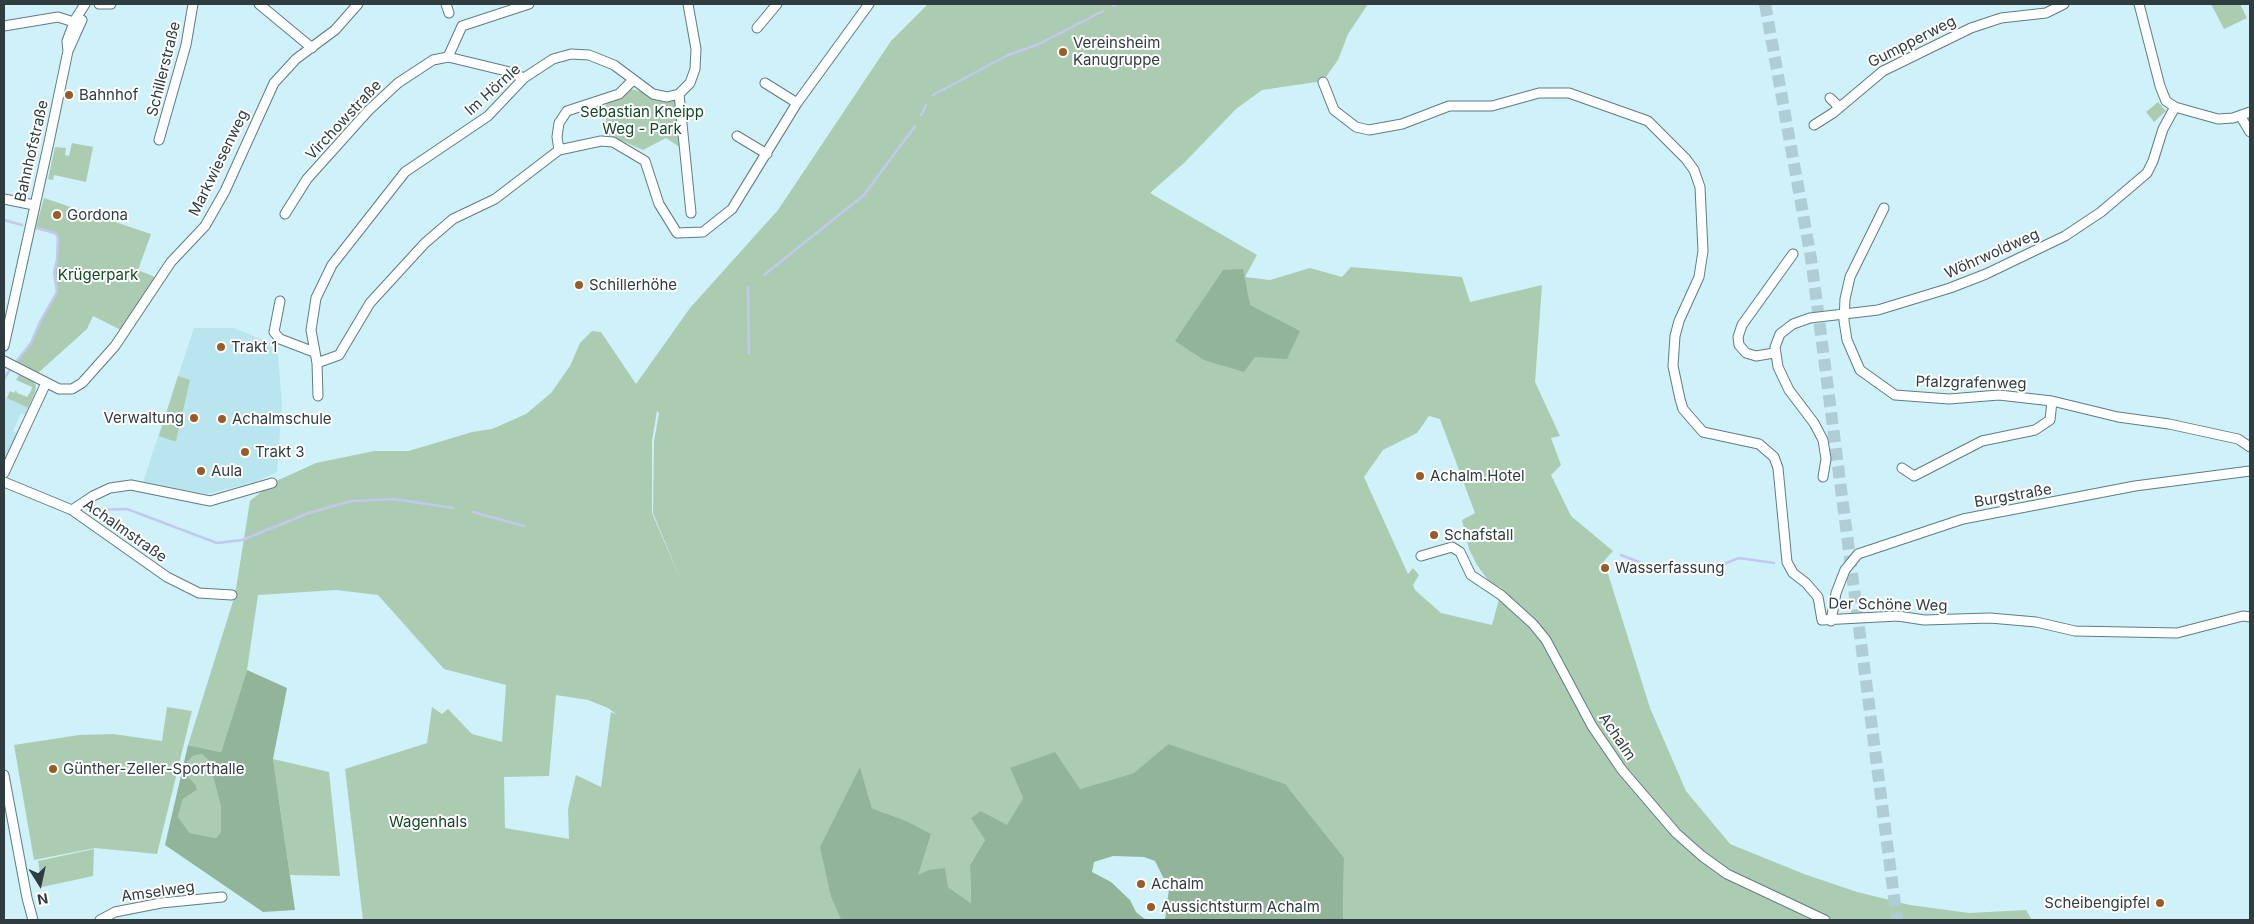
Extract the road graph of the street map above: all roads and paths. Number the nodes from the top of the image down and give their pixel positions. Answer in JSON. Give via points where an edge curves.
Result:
{"nodes":[{"id":1,"x":87,"y":4,"type":"edge"},
{"id":2,"x":99,"y":4,"type":"edge"},
{"id":3,"x":111,"y":4,"type":"edge"},
{"id":4,"x":193,"y":4,"type":"edge"},
{"id":5,"x":259,"y":4,"type":"edge"},
{"id":6,"x":358,"y":4,"type":"edge"},
{"id":7,"x":529,"y":4,"type":"edge"},
{"id":8,"x":688,"y":4,"type":"edge"},
{"id":9,"x":777,"y":4,"type":"edge"},
{"id":10,"x":869,"y":4,"type":"edge"},
{"id":11,"x":2064,"y":4,"type":"edge"},
{"id":12,"x":2139,"y":4,"type":"edge"},
{"id":13,"x":77,"y":22,"type":"junction"},
{"id":14,"x":4,"y":26,"type":"edge"},
{"id":15,"x":757,"y":28,"type":"dead end"},
{"id":16,"x":312,"y":48,"type":"junction"},
{"id":17,"x":448,"y":57,"type":"junction"},
{"id":18,"x":524,"y":78,"type":"junction"},
{"id":19,"x":633,"y":80,"type":"junction"},
{"id":20,"x":1323,"y":82,"type":"dead end"},
{"id":21,"x":765,"y":83,"type":"dead end"},
{"id":22,"x":679,"y":94,"type":"junction"},
{"id":23,"x":1830,"y":98,"type":"dead end"},
{"id":24,"x":798,"y":103,"type":"junction"},
{"id":25,"x":1839,"y":107,"type":"junction"},
{"id":26,"x":2175,"y":107,"type":"junction"},
{"id":27,"x":2250,"y":112,"type":"edge"},
{"id":28,"x":2241,"y":117,"type":"junction"},
{"id":29,"x":1814,"y":125,"type":"dead end"},
{"id":30,"x":2250,"y":132,"type":"edge"},
{"id":31,"x":737,"y":136,"type":"dead end"},
{"id":32,"x":159,"y":140,"type":"dead end"},
{"id":33,"x":559,"y":150,"type":"junction"},
{"id":34,"x":767,"y":154,"type":"junction"},
{"id":35,"x":4,"y":199,"type":"edge"},
{"id":36,"x":34,"y":205,"type":"junction"},
{"id":37,"x":1884,"y":208,"type":"dead end"},
{"id":38,"x":691,"y":213,"type":"dead end"},
{"id":39,"x":285,"y":214,"type":"dead end"},
{"id":40,"x":1793,"y":254,"type":"dead end"},
{"id":41,"x":280,"y":301,"type":"dead end"},
{"id":42,"x":1844,"y":314,"type":"junction"},
{"id":43,"x":4,"y":346,"type":"edge"},
{"id":44,"x":314,"y":352,"type":"junction"},
{"id":45,"x":1774,"y":353,"type":"junction"},
{"id":46,"x":317,"y":363,"type":"junction"},
{"id":47,"x":11,"y":365,"type":"edge"},
{"id":48,"x":46,"y":383,"type":"junction"},
{"id":49,"x":318,"y":396,"type":"dead end"},
{"id":50,"x":2052,"y":401,"type":"junction"},
{"id":51,"x":2250,"y":448,"type":"edge"},
{"id":52,"x":1902,"y":468,"type":"dead end"},
{"id":53,"x":2250,"y":472,"type":"edge"},
{"id":54,"x":4,"y":474,"type":"edge"},
{"id":55,"x":1823,"y":478,"type":"dead end"},
{"id":56,"x":4,"y":482,"type":"edge"},
{"id":57,"x":272,"y":483,"type":"dead end"},
{"id":58,"x":72,"y":510,"type":"junction"},
{"id":59,"x":1421,"y":556,"type":"dead end"},
{"id":60,"x":232,"y":595,"type":"dead end"},
{"id":61,"x":2250,"y":617,"type":"edge"},
{"id":62,"x":1830,"y":621,"type":"junction"},
{"id":63,"x":4,"y":775,"type":"edge"},
{"id":64,"x":222,"y":898,"type":"dead end"},
{"id":65,"x":33,"y":920,"type":"edge"},
{"id":66,"x":100,"y":920,"type":"edge"},
{"id":67,"x":1825,"y":920,"type":"edge"}],
"edges":[{"from":1,"to":13,"type":"street","name":"Bahnhofstraße"},
{"from":2,"to":3,"type":"street"},
{"from":4,"to":32,"type":"street","name":"Schillerstraße","via":[[186,45]]},
{"from":5,"to":16,"type":"street"},
{"from":6,"to":16,"type":"street","name":"Markwiesenweg","via":[[336,30]]},
{"from":7,"to":17,"type":"street","via":[[462,26]]},
{"from":8,"to":22,"type":"street","via":[[696,49],[695,69],[690,83]]},
{"from":9,"to":15,"type":"street"},
{"from":10,"to":24,"type":"street"},
{"from":11,"to":25,"type":"street","name":"Gumpperweg","via":[[2046,13],[2000,18],[1970,28],[1883,71]]},
{"from":12,"to":26,"type":"street","via":[[2162,92],[2166,101]]},
{"from":13,"to":14,"type":"street","via":[[58,17]]},
{"from":13,"to":36,"type":"street","name":"Bahnhofstraße","via":[[67,41],[68,51]]},
{"from":16,"to":48,"type":"street","name":"Markwiesenweg","via":[[274,83],[209,219],[198,236],[171,262],[106,358],[72,389],[59,389]]},
{"from":17,"to":18,"type":"street"},
{"from":17,"to":39,"type":"street","name":"Virchowstraße","via":[[433,60],[398,83],[368,111],[307,179]]},
{"from":18,"to":19,"type":"street","name":"Im Hörnle","via":[[553,59],[571,54],[589,55],[614,65]]},
{"from":18,"to":44,"type":"street","name":"Im Hörnle","via":[[488,116],[405,172],[366,219],[332,265],[316,298],[311,330]]},
{"from":19,"to":22,"type":"street","name":"Im Hörnle","via":[[653,94],[667,97]]},
{"from":19,"to":33,"type":"street","via":[[618,94],[567,111],[559,123]]},
{"from":20,"to":62,"type":"street","name":"Der Schöne Weg","via":[[1334,110],[1362,130],[1393,127],[1449,106],[1492,106],[1553,91],[1574,94],[1648,121],[1656,127],[1691,165],[1700,195],[1702,265],[1677,325],[1673,345],[1674,372],[1684,409],[1703,432],[1759,444],[1774,457],[1778,468],[1787,562],[1793,573],[1818,597],[1822,620]]},
{"from":21,"to":24,"type":"street"},
{"from":22,"to":38,"type":"street"},
{"from":23,"to":25,"type":"street"},
{"from":24,"to":34,"type":"street"},
{"from":25,"to":29,"type":"street","name":"Gumpperweg"},
{"from":26,"to":28,"type":"street","via":[[2218,119]]},
{"from":26,"to":42,"type":"street","name":"Wöhrwoldweg","via":[[2146,173],[2109,206],[2075,230],[1950,288],[1890,307]]},
{"from":27,"to":28,"type":"street"},
{"from":28,"to":30,"type":"street"},
{"from":31,"to":34,"type":"street"},
{"from":33,"to":34,"type":"street","via":[[601,141],[613,142],[645,161],[659,204],[678,233],[703,232],[732,209]]},
{"from":33,"to":46,"type":"street","via":[[495,198],[453,219],[425,243],[370,303],[339,355]]},
{"from":35,"to":36,"type":"street"},
{"from":36,"to":43,"type":"street","name":"Bahnhofstraße"},
{"from":37,"to":42,"type":"street","name":"Pfalzgrafenweg","via":[[1850,277]]},
{"from":40,"to":45,"type":"street","via":[[1746,320],[1738,337],[1739,345],[1746,353],[1756,356]]},
{"from":41,"to":44,"type":"street","via":[[274,332],[280,339]]},
{"from":42,"to":45,"type":"street","name":"Wöhrwoldweg","via":[[1810,318],[1793,324],[1776,340]]},
{"from":42,"to":50,"type":"street","name":"Pfalzgrafenweg","via":[[1847,340],[1860,370],[1895,395],[1948,399],[2000,395]]},
{"from":44,"to":46,"type":"street","name":"Im Hörnle"},
{"from":45,"to":55,"type":"street","via":[[1784,382],[1823,440],[1826,453]]},
{"from":46,"to":49,"type":"street","name":"Im Hörnle"},
{"from":47,"to":48,"type":"street"},
{"from":48,"to":54,"type":"street"},
{"from":50,"to":51,"type":"street","name":"Pfalzgrafenweg","via":[[2238,439]]},
{"from":50,"to":52,"type":"street","via":[[2050,420],[2035,430],[1982,441],[1914,476]]},
{"from":53,"to":62,"type":"street","name":"Burgstraße","via":[[2135,486],[1963,519],[1858,554],[1848,566],[1836,593]]},
{"from":56,"to":58,"type":"street","name":"Achalmstraße"},
{"from":57,"to":58,"type":"street","via":[[210,501],[131,485],[110,488]]},
{"from":58,"to":60,"type":"street","name":"Achalmstraße","via":[[167,577],[199,593]]},
{"from":59,"to":67,"type":"street","name":"Achalm","via":[[1452,547],[1460,552],[1471,575],[1533,624],[1546,640],[1607,748],[1682,839],[1727,874]]},
{"from":61,"to":62,"type":"street","name":"Der Schöne Weg","via":[[2177,633],[2075,631],[2036,622],[1990,618],[1924,620],[1898,616]]},
{"from":63,"to":65,"type":"street"},
{"from":64,"to":66,"type":"street","name":"Amselweg","via":[[161,903],[115,912]]}]}
